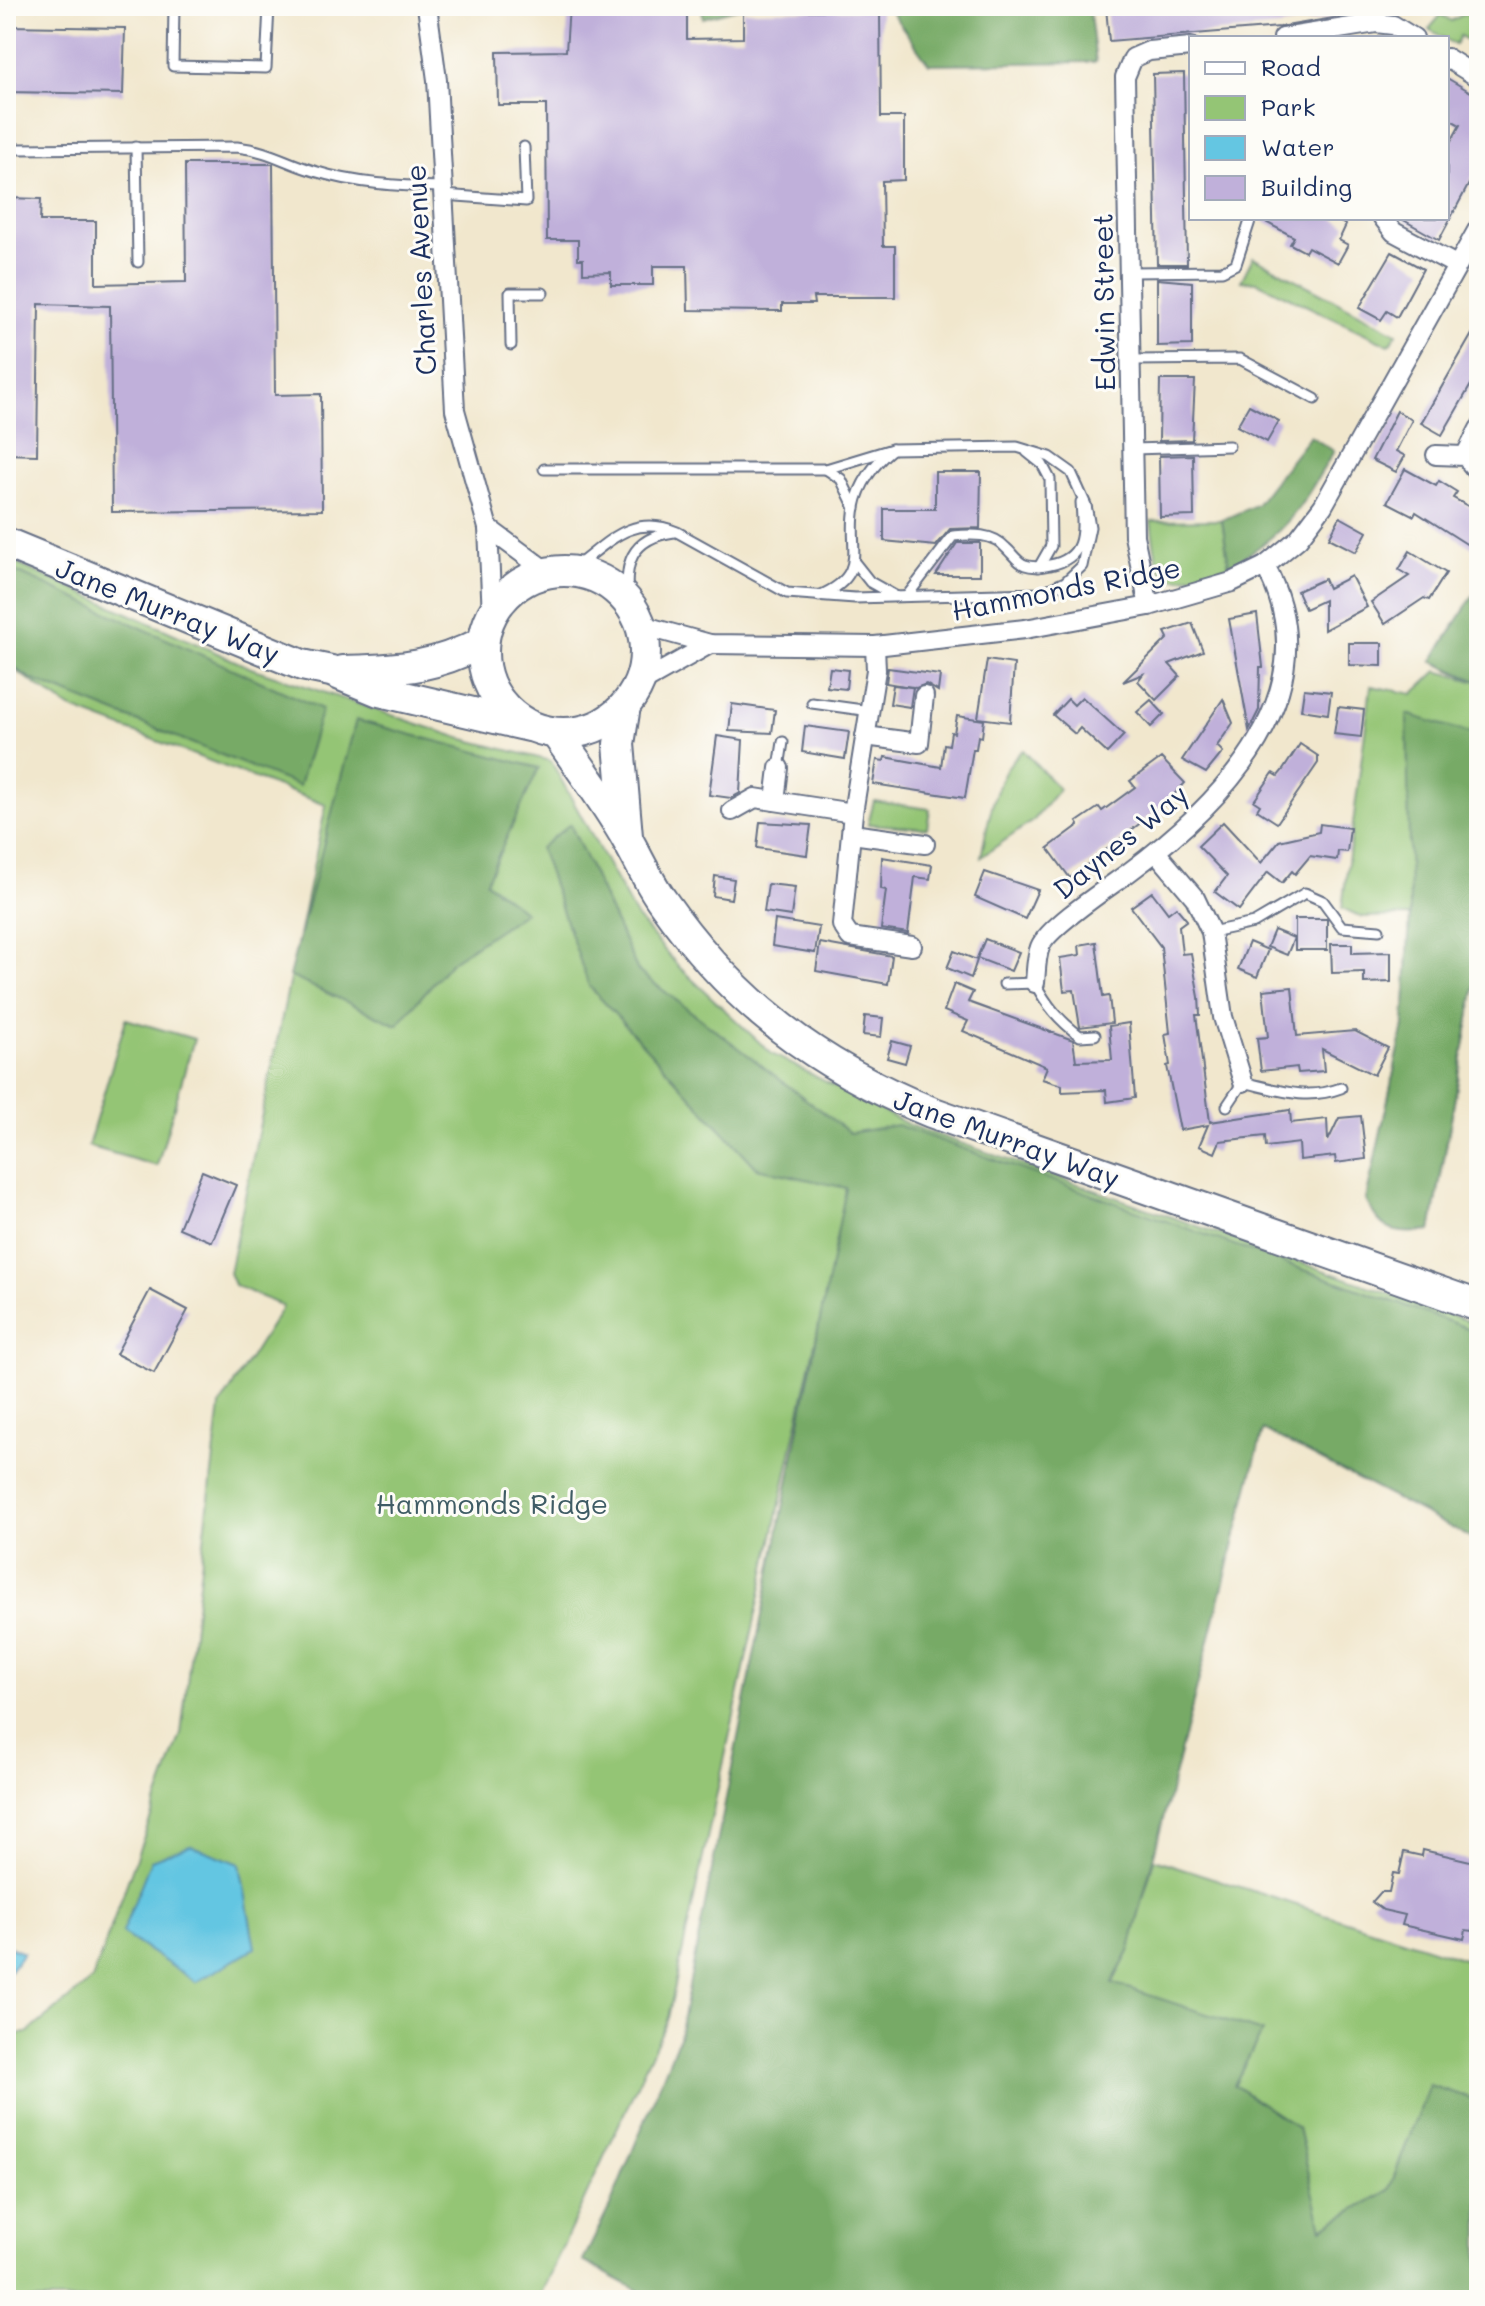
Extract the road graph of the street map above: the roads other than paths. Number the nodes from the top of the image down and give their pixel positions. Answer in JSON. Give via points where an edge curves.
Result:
{"nodes":[{"id":1,"x":174,"y":6,"type":"edge"},
{"id":2,"x":269,"y":6,"type":"edge"},
{"id":3,"x":427,"y":6,"type":"edge"},
{"id":4,"x":1324,"y":35,"type":"edge"},
{"id":5,"x":1411,"y":36,"type":"edge"},
{"id":6,"x":1189,"y":47,"type":"edge"},
{"id":7,"x":1449,"y":59,"type":"edge"},
{"id":8,"x":1479,"y":78,"type":"edge"},
{"id":9,"x":136,"y":147,"type":"junction"},
{"id":10,"x":524,"y":147,"type":"dead end"},
{"id":11,"x":18,"y":149,"type":"dead end"},
{"id":12,"x":443,"y":191,"type":"junction"},
{"id":13,"x":1250,"y":220,"type":"edge"},
{"id":14,"x":1385,"y":220,"type":"edge"},
{"id":15,"x":1479,"y":227,"type":"edge"},
{"id":16,"x":138,"y":262,"type":"dead end"},
{"id":17,"x":1456,"y":265,"type":"junction"},
{"id":18,"x":1132,"y":272,"type":"junction"},
{"id":19,"x":543,"y":293,"type":"dead end"},
{"id":20,"x":511,"y":345,"type":"dead end"},
{"id":21,"x":1133,"y":360,"type":"junction"},
{"id":22,"x":1315,"y":399,"type":"dead end"},
{"id":23,"x":1479,"y":429,"type":"edge"},
{"id":24,"x":1229,"y":446,"type":"dead end"},
{"id":25,"x":1017,"y":447,"type":"junction"},
{"id":26,"x":892,"y":449,"type":"junction"},
{"id":27,"x":1134,"y":449,"type":"junction"},
{"id":28,"x":1436,"y":455,"type":"dead end"},
{"id":29,"x":1465,"y":456,"type":"junction"},
{"id":30,"x":544,"y":469,"type":"dead end"},
{"id":31,"x":826,"y":469,"type":"junction"},
{"id":32,"x":1479,"y":474,"type":"edge"},
{"id":33,"x":1081,"y":494,"type":"junction"},
{"id":34,"x":855,"y":508,"type":"junction"},
{"id":35,"x":488,"y":528,"type":"junction"},
{"id":36,"x":677,"y":532,"type":"junction"},
{"id":37,"x":6,"y":543,"type":"edge"},
{"id":38,"x":855,"y":563,"type":"junction"},
{"id":39,"x":1265,"y":566,"type":"junction"},
{"id":40,"x":1039,"y":567,"type":"junction"},
{"id":41,"x":559,"y":572,"type":"junction"},
{"id":42,"x":907,"y":596,"type":"junction"},
{"id":43,"x":895,"y":597,"type":"junction"},
{"id":44,"x":816,"y":598,"type":"junction"},
{"id":45,"x":1149,"y":606,"type":"junction"},
{"id":46,"x":635,"y":614,"type":"junction"},
{"id":47,"x":488,"y":629,"type":"junction"},
{"id":48,"x":710,"y":644,"type":"junction"},
{"id":49,"x":875,"y":646,"type":"junction"},
{"id":50,"x":331,"y":671,"type":"junction"},
{"id":51,"x":632,"y":695,"type":"junction"},
{"id":52,"x":924,"y":696,"type":"dead end"},
{"id":53,"x":812,"y":703,"type":"dead end"},
{"id":54,"x":870,"y":711,"type":"junction"},
{"id":55,"x":543,"y":729,"type":"junction"},
{"id":56,"x":865,"y":736,"type":"junction"},
{"id":57,"x":783,"y":742,"type":"dead end"},
{"id":58,"x":779,"y":768,"type":"joint"},
{"id":59,"x":775,"y":801,"type":"junction"},
{"id":60,"x":732,"y":811,"type":"dead end"},
{"id":61,"x":853,"y":813,"type":"junction"},
{"id":62,"x":852,"y":834,"type":"junction"},
{"id":63,"x":627,"y":838,"type":"junction"},
{"id":64,"x":925,"y":844,"type":"dead end"},
{"id":65,"x":1156,"y":852,"type":"junction"},
{"id":66,"x":1379,"y":930,"type":"dead end"},
{"id":67,"x":1211,"y":932,"type":"junction"},
{"id":68,"x":912,"y":946,"type":"dead end"},
{"id":69,"x":1035,"y":983,"type":"junction"},
{"id":70,"x":1004,"y":984,"type":"dead end"},
{"id":71,"x":1095,"y":1035,"type":"dead end"},
{"id":72,"x":1243,"y":1082,"type":"junction"},
{"id":73,"x":1341,"y":1088,"type":"dead end"},
{"id":74,"x":1227,"y":1106,"type":"dead end"},
{"id":75,"x":1479,"y":1306,"type":"edge"}],
"edges":[{"from":1,"to":2,"type":"lane","via":[[173,66],[266,68]]},
{"from":3,"to":12,"type":"street","name":"Charles Avenue"},
{"from":4,"to":5,"type":"street","via":[[1376,23],[1393,25]]},
{"from":6,"to":18,"type":"street","name":"Edwin Street","via":[[1133,58],[1125,77]]},
{"from":7,"to":8,"type":"street"},
{"from":9,"to":11,"type":"lane"},
{"from":9,"to":12,"type":"lane","via":[[268,151],[311,170],[353,180]]},
{"from":9,"to":16,"type":"lane"},
{"from":10,"to":12,"type":"lane","via":[[526,201]]},
{"from":12,"to":35,"type":"street","name":"Charles Avenue","via":[[455,410]]},
{"from":13,"to":18,"type":"lane","via":[[1236,264],[1222,271]]},
{"from":14,"to":17,"type":"street","via":[[1394,232]]},
{"from":15,"to":17,"type":"street","name":"Hammonds Ridge"},
{"from":17,"to":39,"type":"street","name":"Hammonds Ridge","via":[[1323,506],[1298,539]]},
{"from":18,"to":21,"type":"street","name":"Edwin Street"},
{"from":19,"to":20,"type":"lane","via":[[510,293]]},
{"from":21,"to":22,"type":"lane","via":[[1240,359]]},
{"from":21,"to":27,"type":"street","name":"Edwin Street"},
{"from":23,"to":29,"type":"street"},
{"from":24,"to":27,"type":"lane"},
{"from":25,"to":26,"type":"lane"},
{"from":25,"to":33,"type":"lane","via":[[1057,461],[1071,472]]},
{"from":25,"to":40,"type":"lane","via":[[1042,464],[1050,479],[1051,546]]},
{"from":26,"to":31,"type":"lane"},
{"from":26,"to":34,"type":"lane","via":[[873,467]]},
{"from":27,"to":45,"type":"street","name":"Edwin Street","via":[[1134,536]]},
{"from":28,"to":29,"type":"street"},
{"from":29,"to":32,"type":"street"},
{"from":30,"to":31,"type":"lane"},
{"from":31,"to":34,"type":"lane","via":[[841,479]]},
{"from":33,"to":40,"type":"lane","via":[[1076,554]]},
{"from":33,"to":42,"type":"lane","via":[[1090,516],[1085,558],[1058,586],[1029,595]]},
{"from":34,"to":38,"type":"lane"},
{"from":35,"to":41,"type":"street"},
{"from":35,"to":47,"type":"street","name":"Charles Avenue"},
{"from":36,"to":41,"type":"lane","via":[[641,524],[626,528]]},
{"from":36,"to":44,"type":"lane","via":[[787,593]]},
{"from":36,"to":46,"type":"lane","via":[[659,534],[638,547],[627,567]]},
{"from":37,"to":50,"type":"main road","name":"Jane Murray Way","via":[[272,654]]},
{"from":38,"to":43,"type":"lane","via":[[870,582]]},
{"from":38,"to":44,"type":"lane","via":[[842,582]]},
{"from":39,"to":45,"type":"street","name":"Hammonds Ridge","via":[[1232,582]]},
{"from":39,"to":65,"type":"street","name":"Daynes Way","via":[[1280,594],[1286,624],[1288,652],[1275,703],[1252,752],[1212,802]]},
{"from":40,"to":42,"type":"lane","via":[[1019,561],[998,540],[953,536]]},
{"from":41,"to":46,"type":"main road","via":[[590,575],[612,587]]},
{"from":41,"to":47,"type":"main road","via":[[525,581],[506,596]]},
{"from":42,"to":43,"type":"lane"},
{"from":43,"to":44,"type":"lane"},
{"from":45,"to":49,"type":"street","name":"Hammonds Ridge","via":[[1025,629]]},
{"from":46,"to":48,"type":"street","name":"Hammonds Ridge"},
{"from":46,"to":51,"type":"main road","via":[[645,655]]},
{"from":47,"to":50,"type":"main road","name":"Jane Murray Way","via":[[453,657],[412,669]]},
{"from":47,"to":55,"type":"main road","via":[[484,668],[493,691],[508,711]]},
{"from":48,"to":49,"type":"street","name":"Hammonds Ridge"},
{"from":48,"to":51,"type":"street"},
{"from":49,"to":54,"type":"street"},
{"from":50,"to":55,"type":"main road","name":"Jane Murray Way","via":[[379,691]]},
{"from":51,"to":55,"type":"main road","via":[[605,722],[582,732]]},
{"from":51,"to":63,"type":"main road","name":"Jane Murray Way","via":[[619,744]]},
{"from":52,"to":56,"type":"street","via":[[919,743]]},
{"from":53,"to":54,"type":"lane","via":[[825,700]]},
{"from":54,"to":56,"type":"street"},
{"from":55,"to":63,"type":"main road","name":"Jane Murray Way"},
{"from":56,"to":61,"type":"street"},
{"from":57,"to":58,"type":"lane"},
{"from":58,"to":59,"type":"street"},
{"from":59,"to":60,"type":"street","via":[[755,798]]},
{"from":59,"to":61,"type":"street"},
{"from":61,"to":62,"type":"street"},
{"from":62,"to":64,"type":"street"},
{"from":62,"to":68,"type":"street","via":[[842,925],[850,937]]},
{"from":63,"to":75,"type":"main road","name":"Jane Murray Way","via":[[660,899],[699,951],[793,1039],[863,1084]]},
{"from":65,"to":67,"type":"street","via":[[1195,898]]},
{"from":65,"to":69,"type":"street","name":"Daynes Way","via":[[1083,905],[1040,945]]},
{"from":66,"to":67,"type":"lane","via":[[1342,927],[1323,901],[1305,893],[1254,923]]},
{"from":67,"to":72,"type":"street","via":[[1223,1017]]},
{"from":69,"to":70,"type":"lane"},
{"from":69,"to":71,"type":"lane","via":[[1061,1022],[1080,1036]]},
{"from":72,"to":73,"type":"lane","via":[[1298,1096]]},
{"from":72,"to":74,"type":"lane"}]}
